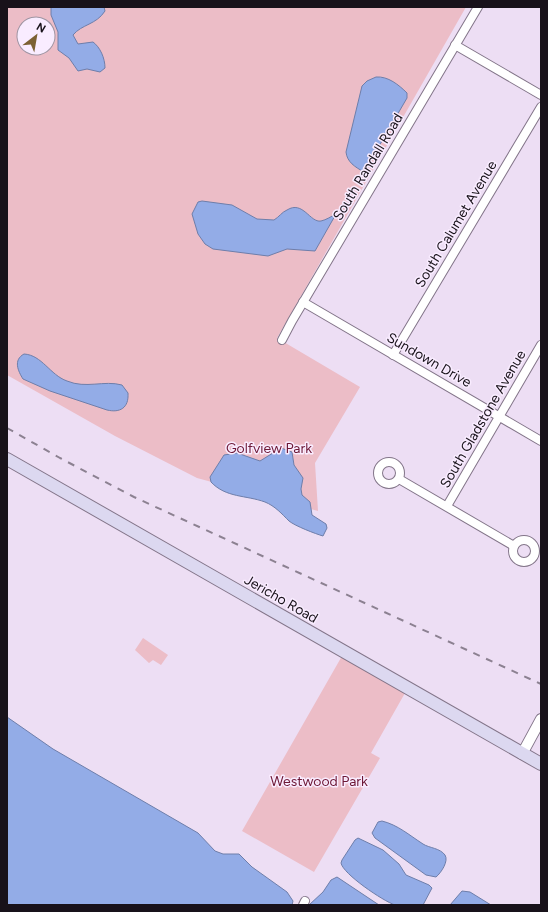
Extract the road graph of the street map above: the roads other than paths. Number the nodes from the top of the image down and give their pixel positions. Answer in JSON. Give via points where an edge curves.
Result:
{"nodes":[{"id":1,"x":478,"y":7,"type":"edge"},
{"id":2,"x":455,"y":45,"type":"junction"},
{"id":3,"x":541,"y":95,"type":"edge"},
{"id":4,"x":541,"y":107,"type":"edge"},
{"id":5,"x":303,"y":302,"type":"junction"},
{"id":6,"x":282,"y":340,"type":"dead end"},
{"id":7,"x":541,"y":345,"type":"edge"},
{"id":8,"x":393,"y":355,"type":"junction"},
{"id":9,"x":499,"y":416,"type":"junction"},
{"id":10,"x":541,"y":441,"type":"edge"},
{"id":11,"x":7,"y":459,"type":"edge"},
{"id":12,"x":399,"y":479,"type":"dead end"},
{"id":13,"x":447,"y":506,"type":"junction"},
{"id":14,"x":514,"y":546,"type":"dead end"},
{"id":15,"x":541,"y":719,"type":"edge"},
{"id":16,"x":522,"y":754,"type":"junction"},
{"id":17,"x":541,"y":764,"type":"edge"}],
"edges":[{"from":1,"to":2,"type":"street","name":"South Randall Road"},
{"from":2,"to":3,"type":"street"},
{"from":2,"to":5,"type":"street","name":"South Randall Road"},
{"from":4,"to":8,"type":"street","name":"South Calumet Avenue"},
{"from":5,"to":6,"type":"street","name":"South Randall Road"},
{"from":5,"to":8,"type":"street","name":"Sundown Drive"},
{"from":7,"to":9,"type":"street","name":"South Gladstone Avenue"},
{"from":8,"to":9,"type":"street","name":"Sundown Drive"},
{"from":9,"to":10,"type":"street","name":"Sundown Drive"},
{"from":9,"to":13,"type":"street","name":"South Gladstone Avenue"},
{"from":11,"to":16,"type":"main road","name":"Jericho Road"},
{"from":12,"to":13,"type":"street"},
{"from":13,"to":14,"type":"street"},
{"from":15,"to":16,"type":"street"},
{"from":16,"to":17,"type":"main road","name":"Jericho Road"}]}
